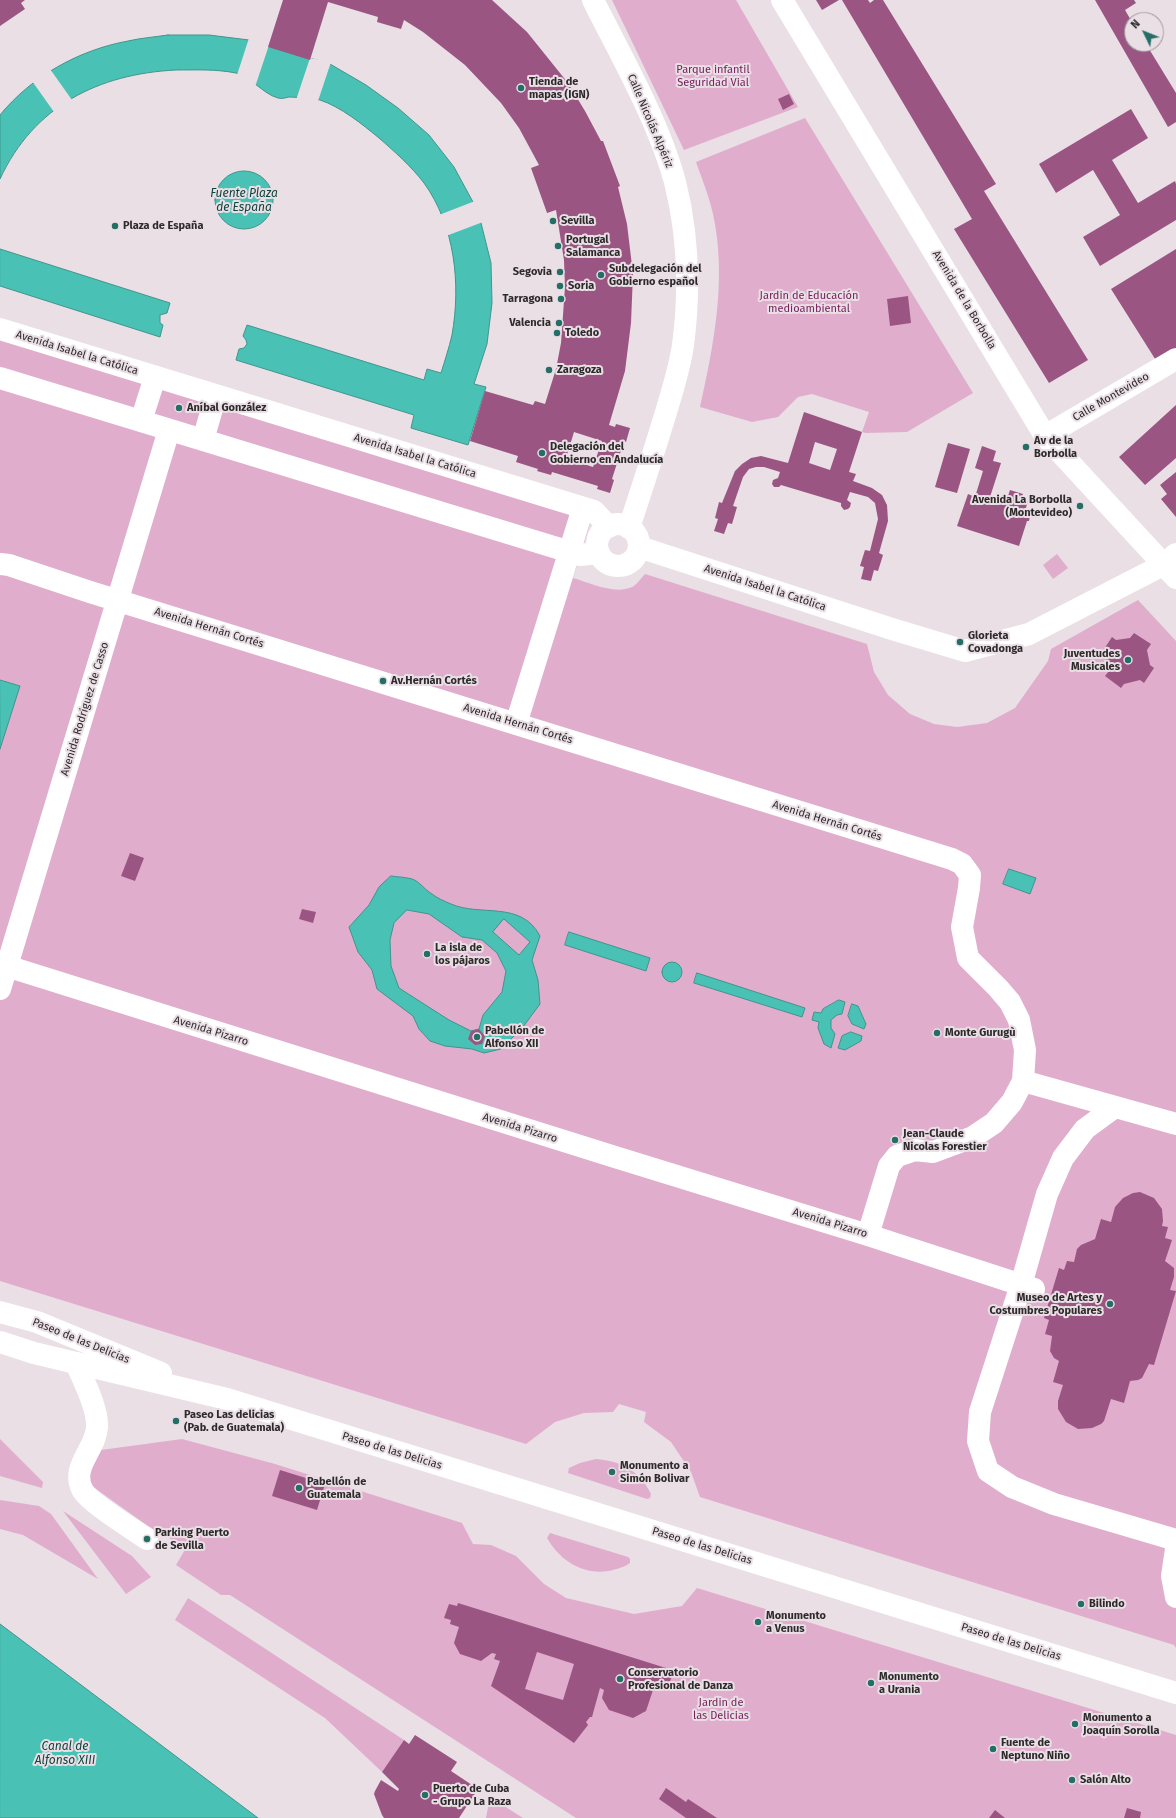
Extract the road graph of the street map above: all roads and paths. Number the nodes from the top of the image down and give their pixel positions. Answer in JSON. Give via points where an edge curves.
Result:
{"nodes":[{"id":1,"x":593,"y":0,"type":"edge"},
{"id":2,"x":782,"y":0,"type":"edge"},
{"id":3,"x":0,"y":329,"type":"edge"},
{"id":4,"x":1176,"y":359,"type":"edge"},
{"id":5,"x":155,"y":377,"type":"junction"},
{"id":6,"x":0,"y":378,"type":"edge"},
{"id":7,"x":216,"y":395,"type":"junction"},
{"id":8,"x":141,"y":421,"type":"junction"},
{"id":9,"x":169,"y":430,"type":"junction"},
{"id":10,"x":1045,"y":436,"type":"junction"},
{"id":11,"x":203,"y":440,"type":"junction"},
{"id":12,"x":583,"y":508,"type":"junction"},
{"id":13,"x":619,"y":527,"type":"junction"},
{"id":14,"x":639,"y":547,"type":"junction"},
{"id":15,"x":570,"y":552,"type":"junction"},
{"id":16,"x":599,"y":553,"type":"junction"},
{"id":17,"x":0,"y":564,"type":"edge"},
{"id":18,"x":1172,"y":565,"type":"edge"},
{"id":19,"x":118,"y":600,"type":"junction"},
{"id":20,"x":516,"y":724,"type":"junction"},
{"id":21,"x":3,"y":965,"type":"edge"},
{"id":22,"x":0,"y":989,"type":"edge"},
{"id":23,"x":1023,"y":1082,"type":"junction"},
{"id":24,"x":1115,"y":1107,"type":"junction"},
{"id":25,"x":1176,"y":1124,"type":"edge"},
{"id":26,"x":868,"y":1235,"type":"junction"},
{"id":27,"x":1027,"y":1287,"type":"junction"},
{"id":28,"x":0,"y":1312,"type":"edge"},
{"id":29,"x":0,"y":1342,"type":"edge"},
{"id":30,"x":76,"y":1364,"type":"junction"},
{"id":31,"x":227,"y":1399,"type":"junction"},
{"id":32,"x":147,"y":1539,"type":"dead end"},
{"id":33,"x":1176,"y":1540,"type":"edge"},
{"id":34,"x":1176,"y":1549,"type":"edge"},
{"id":35,"x":1176,"y":1597,"type":"edge"},
{"id":36,"x":1176,"y":1693,"type":"edge"}],
"edges":[{"from":1,"to":13,"type":"street","name":"Calle Nicolás Alpériz","via":[[641,97],[669,164],[679,202],[686,255],[683,346],[676,379],[661,429]]},
{"from":2,"to":10,"type":"street","name":"Avenida de la Borbolla"},
{"from":3,"to":5,"type":"street","name":"Avenida Isabel la Católica"},
{"from":4,"to":10,"type":"street","name":"Calle Montevideo"},
{"from":5,"to":7,"type":"street","name":"Avenida Isabel la Católica"},
{"from":5,"to":8,"type":"street"},
{"from":6,"to":8,"type":"street"},
{"from":7,"to":11,"type":"street"},
{"from":7,"to":12,"type":"street","name":"Avenida Isabel la Católica"},
{"from":8,"to":9,"type":"street"},
{"from":9,"to":11,"type":"street"},
{"from":9,"to":19,"type":"street","name":"Avenida Rodríguez de Casso"},
{"from":10,"to":18,"type":"street","name":"Avenida de la Borbolla"},
{"from":11,"to":15,"type":"street"},
{"from":12,"to":13,"type":"street","name":"Avenida Isabel la Católica","via":[[594,511]]},
{"from":12,"to":15,"type":"street"},
{"from":13,"to":14,"type":"street","via":[[636,536]]},
{"from":13,"to":16,"type":"street","via":[[599,538]]},
{"from":14,"to":16,"type":"street","via":[[633,560],[621,566],[607,563]]},
{"from":14,"to":18,"type":"street","name":"Avenida Isabel la Católica","via":[[965,651],[1029,634]]},
{"from":15,"to":16,"type":"street","via":[[580,555]]},
{"from":15,"to":20,"type":"street"},
{"from":17,"to":19,"type":"street","name":"Avenida Hernán Cortés"},
{"from":19,"to":20,"type":"street","name":"Avenida Hernán Cortés"},
{"from":19,"to":21,"type":"street","name":"Avenida Rodríguez de Casso"},
{"from":20,"to":23,"type":"street","name":"Avenida Hernán Cortés","via":[[962,864],[970,875],[962,927],[968,958],[1010,1002],[1019,1020],[1025,1054]]},
{"from":21,"to":22,"type":"street","name":"Avenida Rodríguez de Casso"},
{"from":21,"to":26,"type":"street","name":"Avenida Pizarro"},
{"from":23,"to":24,"type":"street"},
{"from":23,"to":26,"type":"street","via":[[1012,1102],[994,1123],[973,1137],[933,1152],[915,1150],[897,1156],[889,1166]]},
{"from":24,"to":25,"type":"street"},
{"from":24,"to":27,"type":"street","via":[[1085,1129],[1063,1158],[1047,1194]]},
{"from":26,"to":27,"type":"street","name":"Avenida Pizarro"},
{"from":27,"to":33,"type":"street","via":[[980,1412],[978,1441],[988,1471],[1012,1487],[1054,1504]]},
{"from":28,"to":31,"type":"street","name":"Paseo de las Delicias","via":[[37,1322]]},
{"from":29,"to":30,"type":"street","name":"Paseo de las Delicias"},
{"from":30,"to":31,"type":"street","name":"Paseo de las Delicias"},
{"from":30,"to":32,"type":"street","via":[[92,1401],[97,1426],[91,1449],[80,1465],[79,1478],[82,1490]]},
{"from":31,"to":36,"type":"street","name":"Paseo de las Delicias"},
{"from":34,"to":35,"type":"street","via":[[1172,1576]]}]}
